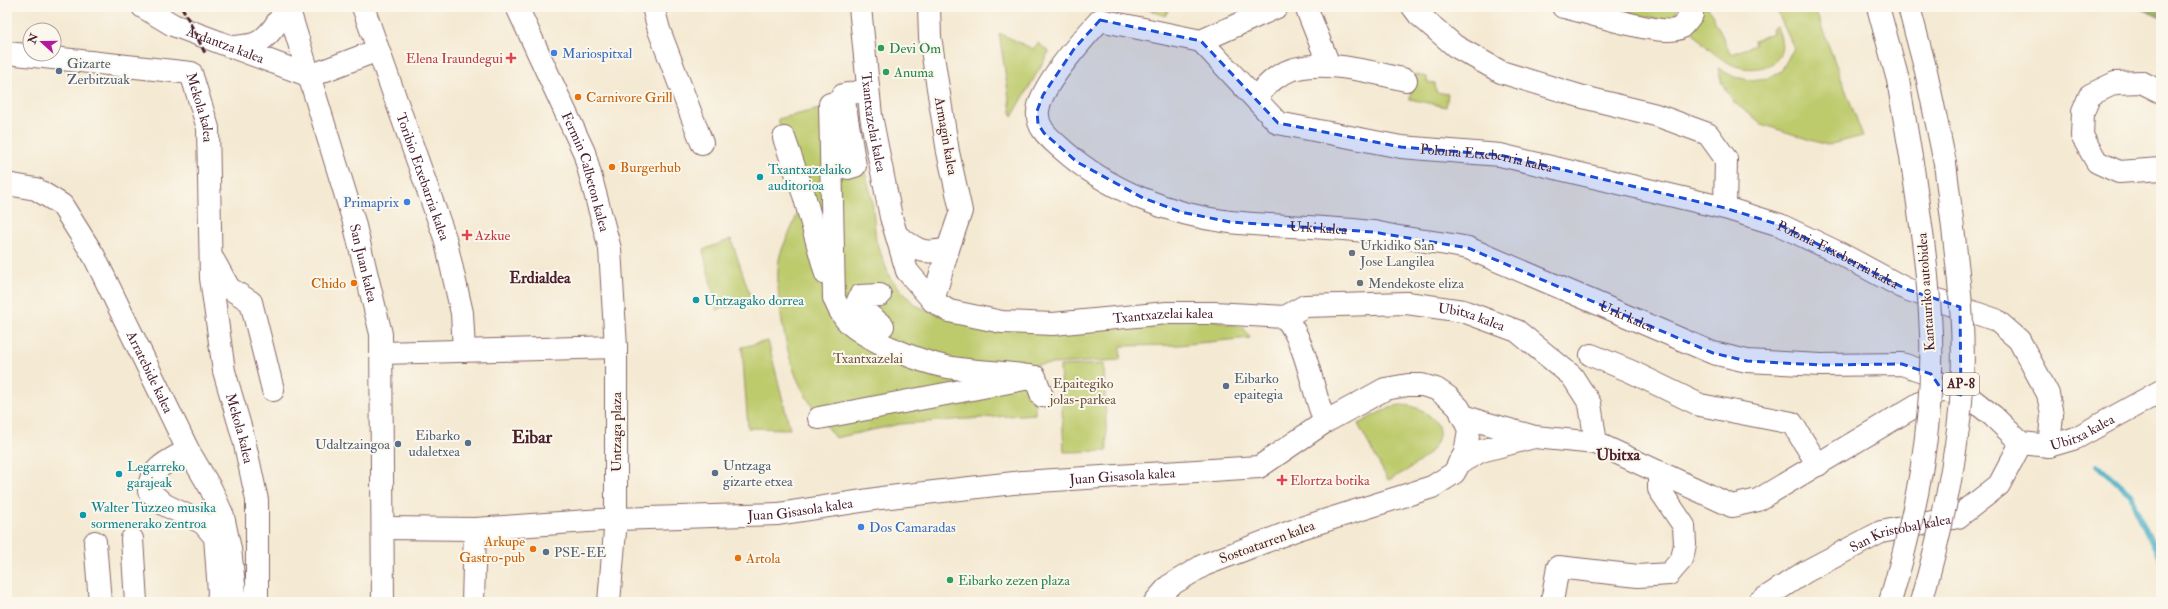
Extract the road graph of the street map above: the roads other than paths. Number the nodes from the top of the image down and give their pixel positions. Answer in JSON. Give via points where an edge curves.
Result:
{"nodes":[{"id":1,"x":143,"y":7,"type":"edge"},
{"id":2,"x":287,"y":7,"type":"edge"},
{"id":3,"x":363,"y":7,"type":"edge"},
{"id":4,"x":517,"y":7,"type":"edge"},
{"id":5,"x":653,"y":7,"type":"edge"},
{"id":6,"x":860,"y":7,"type":"edge"},
{"id":7,"x":929,"y":7,"type":"edge"},
{"id":8,"x":1277,"y":7,"type":"edge"},
{"id":9,"x":1306,"y":7,"type":"edge"},
{"id":10,"x":1413,"y":7,"type":"edge"},
{"id":11,"x":1563,"y":7,"type":"edge"},
{"id":12,"x":1690,"y":7,"type":"edge"},
{"id":13,"x":1878,"y":7,"type":"edge"},
{"id":14,"x":1909,"y":7,"type":"edge"},
{"id":15,"x":1201,"y":41,"type":"junction"},
{"id":16,"x":235,"y":47,"type":"junction"},
{"id":17,"x":378,"y":50,"type":"junction"},
{"id":18,"x":7,"y":53,"type":"edge"},
{"id":19,"x":1329,"y":65,"type":"junction"},
{"id":20,"x":310,"y":76,"type":"junction"},
{"id":21,"x":1406,"y":80,"type":"dead end"},
{"id":22,"x":867,"y":90,"type":"junction"},
{"id":23,"x":2161,"y":92,"type":"edge"},
{"id":24,"x":1255,"y":98,"type":"junction"},
{"id":25,"x":784,"y":138,"type":"dead end"},
{"id":26,"x":702,"y":143,"type":"dead end"},
{"id":27,"x":2161,"y":169,"type":"edge"},
{"id":28,"x":7,"y":184,"type":"edge"},
{"id":29,"x":1725,"y":208,"type":"junction"},
{"id":30,"x":897,"y":236,"type":"junction"},
{"id":31,"x":950,"y":244,"type":"junction"},
{"id":32,"x":211,"y":256,"type":"junction"},
{"id":33,"x":880,"y":295,"type":"dead end"},
{"id":34,"x":834,"y":298,"type":"junction"},
{"id":35,"x":933,"y":301,"type":"junction"},
{"id":36,"x":1284,"y":317,"type":"junction"},
{"id":37,"x":883,"y":326,"type":"dead end"},
{"id":38,"x":616,"y":347,"type":"junction"},
{"id":39,"x":464,"y":351,"type":"junction"},
{"id":40,"x":381,"y":353,"type":"junction"},
{"id":41,"x":1591,"y":355,"type":"dead end"},
{"id":42,"x":273,"y":390,"type":"dead end"},
{"id":43,"x":1942,"y":390,"type":"junction"},
{"id":44,"x":2161,"y":391,"type":"edge"},
{"id":45,"x":1462,"y":415,"type":"junction"},
{"id":46,"x":820,"y":418,"type":"dead end"},
{"id":47,"x":1325,"y":422,"type":"junction"},
{"id":48,"x":1535,"y":437,"type":"junction"},
{"id":49,"x":2021,"y":443,"type":"junction"},
{"id":50,"x":1596,"y":444,"type":"junction"},
{"id":51,"x":2049,"y":446,"type":"junction"},
{"id":52,"x":188,"y":450,"type":"junction"},
{"id":53,"x":1459,"y":463,"type":"junction"},
{"id":54,"x":1818,"y":465,"type":"junction"},
{"id":55,"x":1659,"y":472,"type":"junction"},
{"id":56,"x":1390,"y":502,"type":"joint"},
{"id":57,"x":616,"y":519,"type":"junction"},
{"id":58,"x":384,"y":528,"type":"junction"},
{"id":59,"x":476,"y":530,"type":"junction"},
{"id":60,"x":132,"y":539,"type":"dead end"},
{"id":61,"x":95,"y":542,"type":"dead end"},
{"id":62,"x":1553,"y":596,"type":"dead end"},
{"id":63,"x":100,"y":602,"type":"edge"},
{"id":64,"x":136,"y":602,"type":"edge"},
{"id":65,"x":218,"y":602,"type":"edge"},
{"id":66,"x":236,"y":602,"type":"edge"},
{"id":67,"x":257,"y":602,"type":"edge"},
{"id":68,"x":383,"y":602,"type":"edge"},
{"id":69,"x":473,"y":602,"type":"edge"},
{"id":70,"x":609,"y":602,"type":"edge"},
{"id":71,"x":1155,"y":602,"type":"edge"},
{"id":72,"x":1759,"y":602,"type":"edge"},
{"id":73,"x":1890,"y":602,"type":"edge"},
{"id":74,"x":1921,"y":602,"type":"edge"}],
"edges":[{"from":1,"to":16,"type":"main road","name":"Ardantza kalea","via":[[173,25]]},
{"from":2,"to":16,"type":"main road","via":[[270,31],[256,43]]},
{"from":2,"to":20,"type":"main road","name":"San Juan kalea"},
{"from":3,"to":17,"type":"main road","name":"Toribio Etxebarria kalea"},
{"from":4,"to":38,"type":"main road","name":"Fermin Calbeton kalea","via":[[584,152],[610,249]]},
{"from":5,"to":26,"type":"main road","via":[[659,30]]},
{"from":6,"to":22,"type":"main road","name":"Txantxazelai kalea"},
{"from":7,"to":31,"type":"main road","name":"Armagin kalea","via":[[930,37],[947,144],[961,211]]},
{"from":8,"to":15,"type":"main road"},
{"from":9,"to":19,"type":"main road"},
{"from":10,"to":29,"type":"main road","via":[[1455,46],[1501,72],[1583,97],[1656,115],[1708,134],[1726,159]]},
{"from":11,"to":12,"type":"main road","via":[[1667,30],[1680,28],[1692,14]]},
{"from":13,"to":73,"type":"main road","name":"Kantauriko autobidea","number":"AP-8","bridge":true,"via":[[1898,80],[1926,255],[1931,335],[1928,425],[1917,503]]},
{"from":14,"to":74,"type":"main road","number":"AP-8","bridge":true,"via":[[1926,72],[1944,163],[1956,255],[1961,328],[1960,420],[1947,495]]},
{"from":15,"to":24,"type":"main road","name":"Polonia Etxeberria kalea"},
{"from":15,"to":43,"type":"main road","name":"Urki kalea","via":[[1100,20],[1074,49],[1043,95],[1038,111],[1038,124],[1044,133],[1086,168],[1143,198],[1181,212],[1230,222],[1373,232],[1468,248],[1712,353],[1762,362],[1821,365],[1902,364],[1931,374]]},
{"from":16,"to":20,"type":"main road","name":"Ardantza kalea"},
{"from":17,"to":20,"type":"main road"},
{"from":17,"to":39,"type":"main road","name":"Toribio Etxebarria kalea","via":[[445,238],[462,313]]},
{"from":18,"to":32,"type":"main road","name":"Mekola kalea","via":[[191,73],[208,128]]},
{"from":19,"to":21,"type":"main road"},
{"from":19,"to":24,"type":"main road","via":[[1306,66],[1278,76]]},
{"from":20,"to":40,"type":"main road","name":"San Juan kalea","via":[[354,222],[381,334]]},
{"from":22,"to":30,"type":"main road","name":"Txantxazelai kalea","via":[[891,217]]},
{"from":22,"to":34,"type":"main road","via":[[843,95],[855,166],[848,168],[836,102],[830,104]]},
{"from":23,"to":27,"type":"main road","via":[[2141,82],[2115,83],[2090,95],[2083,112],[2082,136],[2097,162],[2119,172]]},
{"from":24,"to":29,"type":"main road","name":"Polonia Etxeberria kalea","via":[[1278,122],[1401,148],[1500,155]]},
{"from":25,"to":34,"type":"main road","via":[[804,195],[821,263]]},
{"from":28,"to":52,"type":"main road","name":"Arratebide kalea","via":[[36,188],[62,205],[94,256]]},
{"from":29,"to":51,"type":"main road","name":"Polonia Etxeberria kalea","via":[[1780,225],[1906,289],[1996,320],[2019,340],[2048,394],[2052,415]]},
{"from":30,"to":31,"type":"main road","via":[[917,250],[931,253]]},
{"from":30,"to":35,"type":"main road","name":"Txantxazelai kalea","via":[[907,271]]},
{"from":31,"to":35,"type":"main road"},
{"from":32,"to":42,"type":"main road","name":"Mekola kalea","via":[[229,288],[250,302]]},
{"from":32,"to":67,"type":"main road","name":"Mekola kalea","via":[[211,278],[224,371],[244,440],[257,500]]},
{"from":33,"to":37,"type":"main road","via":[[860,296],[857,303]]},
{"from":34,"to":46,"type":"main road","via":[[838,310],[849,324],[908,355],[947,367],[1038,386]]},
{"from":35,"to":36,"type":"main road","name":"Txantxazelai kalea","via":[[949,311],[1002,322],[1052,324],[1167,313]]},
{"from":36,"to":47,"type":"main road","via":[[1293,327],[1303,351]]},
{"from":36,"to":50,"type":"main road","name":"Ubitxa kalea","via":[[1305,306],[1408,303],[1463,310],[1517,332],[1572,376],[1590,404]]},
{"from":38,"to":39,"type":"main road"},
{"from":38,"to":57,"type":"main road","name":"Untzaga plaza"},
{"from":39,"to":40,"type":"main road"},
{"from":40,"to":58,"type":"main road","name":"San Juan kalea"},
{"from":41,"to":54,"type":"main road","via":[[1700,405],[1792,423]]},
{"from":43,"to":49,"type":"main road","via":[[1969,397]]},
{"from":43,"to":54,"type":"main road"},
{"from":44,"to":51,"type":"main road","name":"Ubitxa kalea","via":[[2076,438]]},
{"from":45,"to":47,"type":"main road","name":"Juan Gisasola kalea","via":[[1448,397],[1436,389],[1408,385],[1385,388]]},
{"from":45,"to":48,"type":"main road","via":[[1478,422]]},
{"from":45,"to":53,"type":"main road","name":"Juan Gisasola kalea","via":[[1469,430],[1465,454]]},
{"from":47,"to":57,"type":"main road","name":"Juan Gisasola kalea","via":[[1259,467],[1036,481],[881,498],[778,514]]},
{"from":48,"to":50,"type":"main road"},
{"from":48,"to":53,"type":"main road","via":[[1481,451]]},
{"from":49,"to":51,"type":"main road","name":"Ubitxa kalea"},
{"from":49,"to":72,"type":"main road","name":"San Kristobal kalea","via":[[1999,485],[1958,517],[1881,532],[1804,572]]},
{"from":50,"to":55,"type":"main road"},
{"from":52,"to":65,"type":"main road","via":[[160,466],[152,476],[149,491],[165,505],[203,523],[215,537]]},
{"from":52,"to":66,"type":"main road","name":"Arratebide kalea","via":[[211,489],[223,516]]},
{"from":53,"to":56,"type":"main road","name":"Juan Gisasola kalea","via":[[1454,473],[1432,487]]},
{"from":54,"to":55,"type":"main road","via":[[1758,500],[1732,506]]},
{"from":55,"to":62,"type":"main road","via":[[1659,489],[1684,526],[1685,544],[1682,559],[1669,574],[1646,575],[1558,567]]},
{"from":56,"to":71,"type":"main road","name":"Sostoatarren kalea","via":[[1298,529],[1204,565],[1170,586]]},
{"from":57,"to":59,"type":"main road"},
{"from":57,"to":70,"type":"main road","name":"Untzaga plaza"},
{"from":58,"to":59,"type":"main road"},
{"from":58,"to":68,"type":"main road","name":"San Juan kalea"},
{"from":59,"to":69,"type":"main road"},
{"from":60,"to":64,"type":"main road"},
{"from":61,"to":63,"type":"main road"}]}
